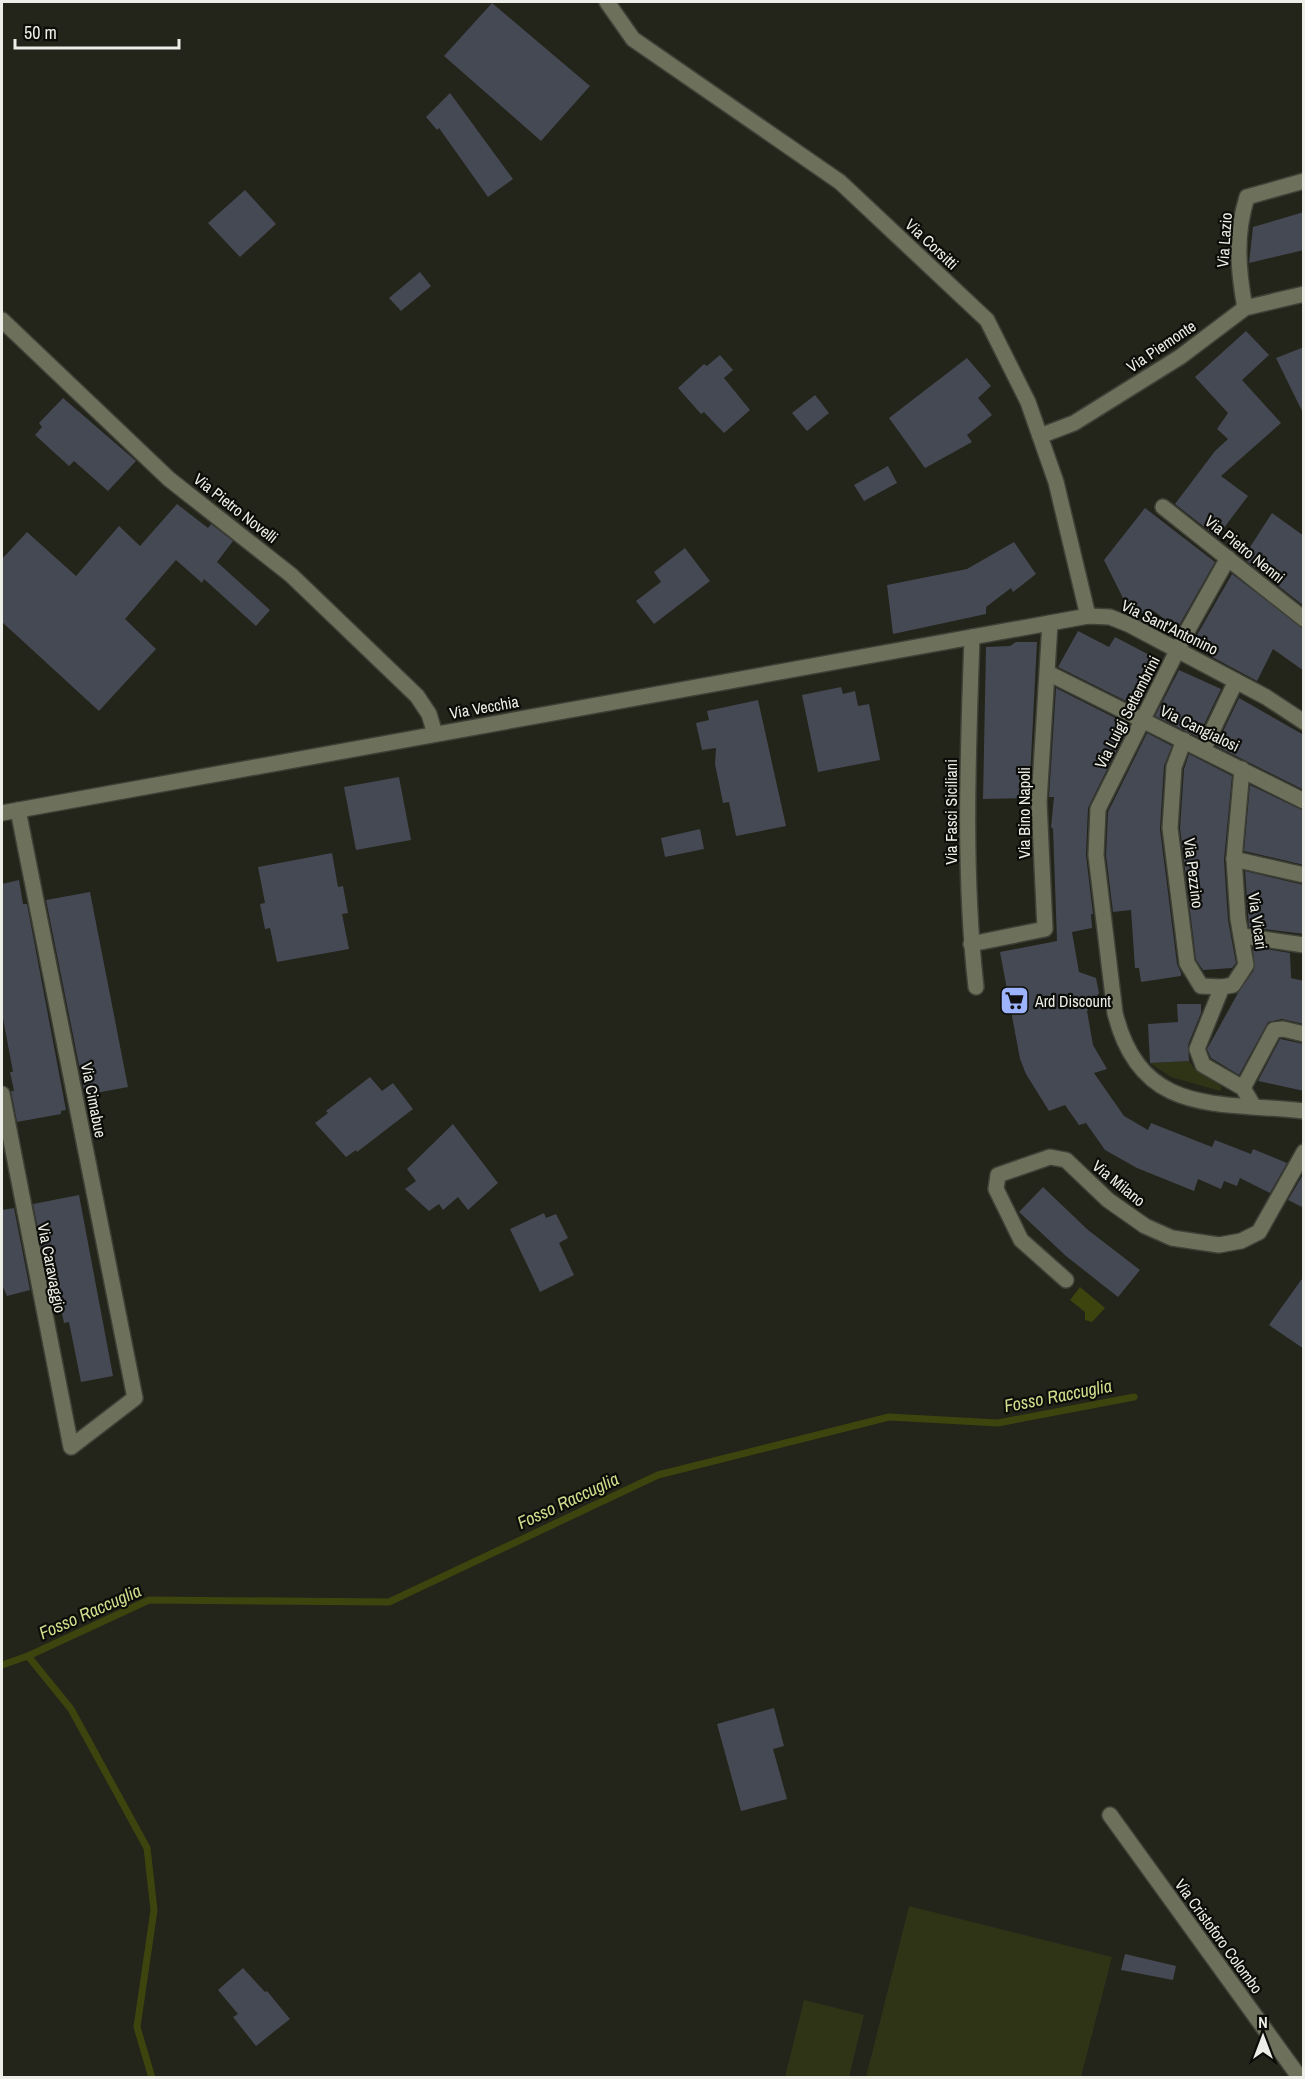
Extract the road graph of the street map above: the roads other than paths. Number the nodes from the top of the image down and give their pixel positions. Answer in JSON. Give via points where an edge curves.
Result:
{"nodes":[{"id":1,"x":607,"y":2,"type":"edge"},
{"id":2,"x":1304,"y":181,"type":"edge"},
{"id":3,"x":1304,"y":294,"type":"edge"},
{"id":4,"x":1245,"y":308,"type":"junction"},
{"id":5,"x":2,"y":320,"type":"edge"},
{"id":6,"x":1040,"y":436,"type":"junction"},
{"id":7,"x":1163,"y":507,"type":"dead end"},
{"id":8,"x":1228,"y":558,"type":"junction"},
{"id":9,"x":1088,"y":616,"type":"junction"},
{"id":10,"x":1304,"y":619,"type":"edge"},
{"id":11,"x":1050,"y":622,"type":"junction"},
{"id":12,"x":972,"y":637,"type":"junction"},
{"id":13,"x":1178,"y":651,"type":"junction"},
{"id":14,"x":1048,"y":673,"type":"junction"},
{"id":15,"x":1236,"y":681,"type":"junction"},
{"id":16,"x":1142,"y":720,"type":"junction"},
{"id":17,"x":1304,"y":722,"type":"edge"},
{"id":18,"x":435,"y":734,"type":"junction"},
{"id":19,"x":1184,"y":740,"type":"junction"},
{"id":20,"x":1203,"y":750,"type":"junction"},
{"id":21,"x":1242,"y":769,"type":"junction"},
{"id":22,"x":1304,"y":801,"type":"edge"},
{"id":23,"x":18,"y":810,"type":"junction"},
{"id":24,"x":2,"y":813,"type":"edge"},
{"id":25,"x":1234,"y":859,"type":"junction"},
{"id":26,"x":1304,"y":875,"type":"edge"},
{"id":27,"x":1243,"y":936,"type":"junction"},
{"id":28,"x":971,"y":944,"type":"junction"},
{"id":29,"x":1304,"y":945,"type":"edge"},
{"id":30,"x":976,"y":987,"type":"dead end"},
{"id":31,"x":1222,"y":987,"type":"junction"},
{"id":32,"x":1304,"y":1034,"type":"edge"},
{"id":33,"x":1243,"y":1088,"type":"junction"},
{"id":34,"x":2,"y":1094,"type":"edge"},
{"id":35,"x":1253,"y":1105,"type":"junction"},
{"id":36,"x":1304,"y":1111,"type":"edge"},
{"id":37,"x":1304,"y":1152,"type":"edge"},
{"id":38,"x":1066,"y":1280,"type":"dead end"},
{"id":39,"x":71,"y":1447,"type":"joint"},
{"id":40,"x":1110,"y":1815,"type":"dead end"},
{"id":41,"x":1300,"y":2078,"type":"edge"}],
"edges":[{"from":1,"to":6,"type":"street","name":"Via Corsitti","via":[[633,39],[840,182],[987,320],[1028,402]]},
{"from":2,"to":4,"type":"street","name":"Via Lazio","via":[[1247,197],[1240,218],[1237,267]]},
{"from":3,"to":4,"type":"street","name":"Via Piemonte"},
{"from":4,"to":6,"type":"street","name":"Via Piemonte","via":[[1151,375],[1074,423]]},
{"from":5,"to":18,"type":"street","name":"Via Pietro Novelli","via":[[169,479],[291,574],[417,696],[429,714]]},
{"from":6,"to":9,"type":"street","name":"Via Corsitti","via":[[1056,482]]},
{"from":7,"to":8,"type":"street","name":"Via Pietro Nenni"},
{"from":8,"to":10,"type":"street","name":"Via Pietro Nenni"},
{"from":8,"to":13,"type":"street","name":"Via Luigi Settembrini"},
{"from":9,"to":11,"type":"street","name":"Via Sant'Antonino"},
{"from":9,"to":13,"type":"street","name":"Via Sant'Antonino","via":[[1110,617]]},
{"from":11,"to":12,"type":"street","name":"Via Sant'Antonino"},
{"from":11,"to":14,"type":"street","name":"Via Bino Napoli"},
{"from":12,"to":18,"type":"street","name":"Via Vecchia"},
{"from":12,"to":28,"type":"street","name":"Via Fasci Siciliani","via":[[967,787]]},
{"from":13,"to":15,"type":"street","name":"Via Sant'Antonino"},
{"from":13,"to":16,"type":"street","name":"Via Luigi Settembrini"},
{"from":14,"to":16,"type":"street","name":"Via Cangialosi"},
{"from":14,"to":28,"type":"street","name":"Via Bino Napoli","via":[[1039,802],[1044,929]]},
{"from":15,"to":17,"type":"street","name":"Via Sant'Antonino"},
{"from":15,"to":20,"type":"street"},
{"from":16,"to":19,"type":"street","name":"Via Cangialosi"},
{"from":16,"to":35,"type":"street","name":"Via Luigi Settembrini","via":[[1098,809],[1096,855],[1115,1013],[1128,1048],[1150,1076],[1176,1095],[1207,1104]]},
{"from":18,"to":23,"type":"street","name":"Via Vecchia"},
{"from":19,"to":20,"type":"street","name":"Via Cangialosi"},
{"from":19,"to":31,"type":"street","name":"Via Pezzino","via":[[1174,767],[1170,828],[1187,963],[1201,986]]},
{"from":20,"to":21,"type":"street","name":"Via Cangialosi"},
{"from":21,"to":22,"type":"street","name":"Via Cangialosi"},
{"from":21,"to":25,"type":"street","name":"Via Vicari"},
{"from":23,"to":24,"type":"street","name":"Via Vecchia"},
{"from":23,"to":39,"type":"street","name":"Via Cimabue","via":[[135,1398]]},
{"from":25,"to":26,"type":"street"},
{"from":25,"to":27,"type":"street","name":"Via Vicari"},
{"from":27,"to":29,"type":"street"},
{"from":27,"to":31,"type":"street","name":"Via Vicari","via":[[1246,965],[1233,986]]},
{"from":28,"to":30,"type":"street","name":"Via Fasci Siciliani"},
{"from":31,"to":33,"type":"street","name":"Via Vicari","via":[[1198,1056],[1207,1068]]},
{"from":32,"to":33,"type":"street","via":[[1274,1030]]},
{"from":33,"to":35,"type":"street"},
{"from":34,"to":39,"type":"street","name":"Via Caravaggio"},
{"from":35,"to":36,"type":"street"},
{"from":37,"to":38,"type":"street","name":"Via Milano","via":[[1259,1232],[1219,1245],[1172,1238],[1145,1226],[1108,1200],[1065,1161],[1050,1157],[998,1175],[996,1188],[1021,1240]]},
{"from":40,"to":41,"type":"street","name":"Via Cristoforo Colombo"}]}
